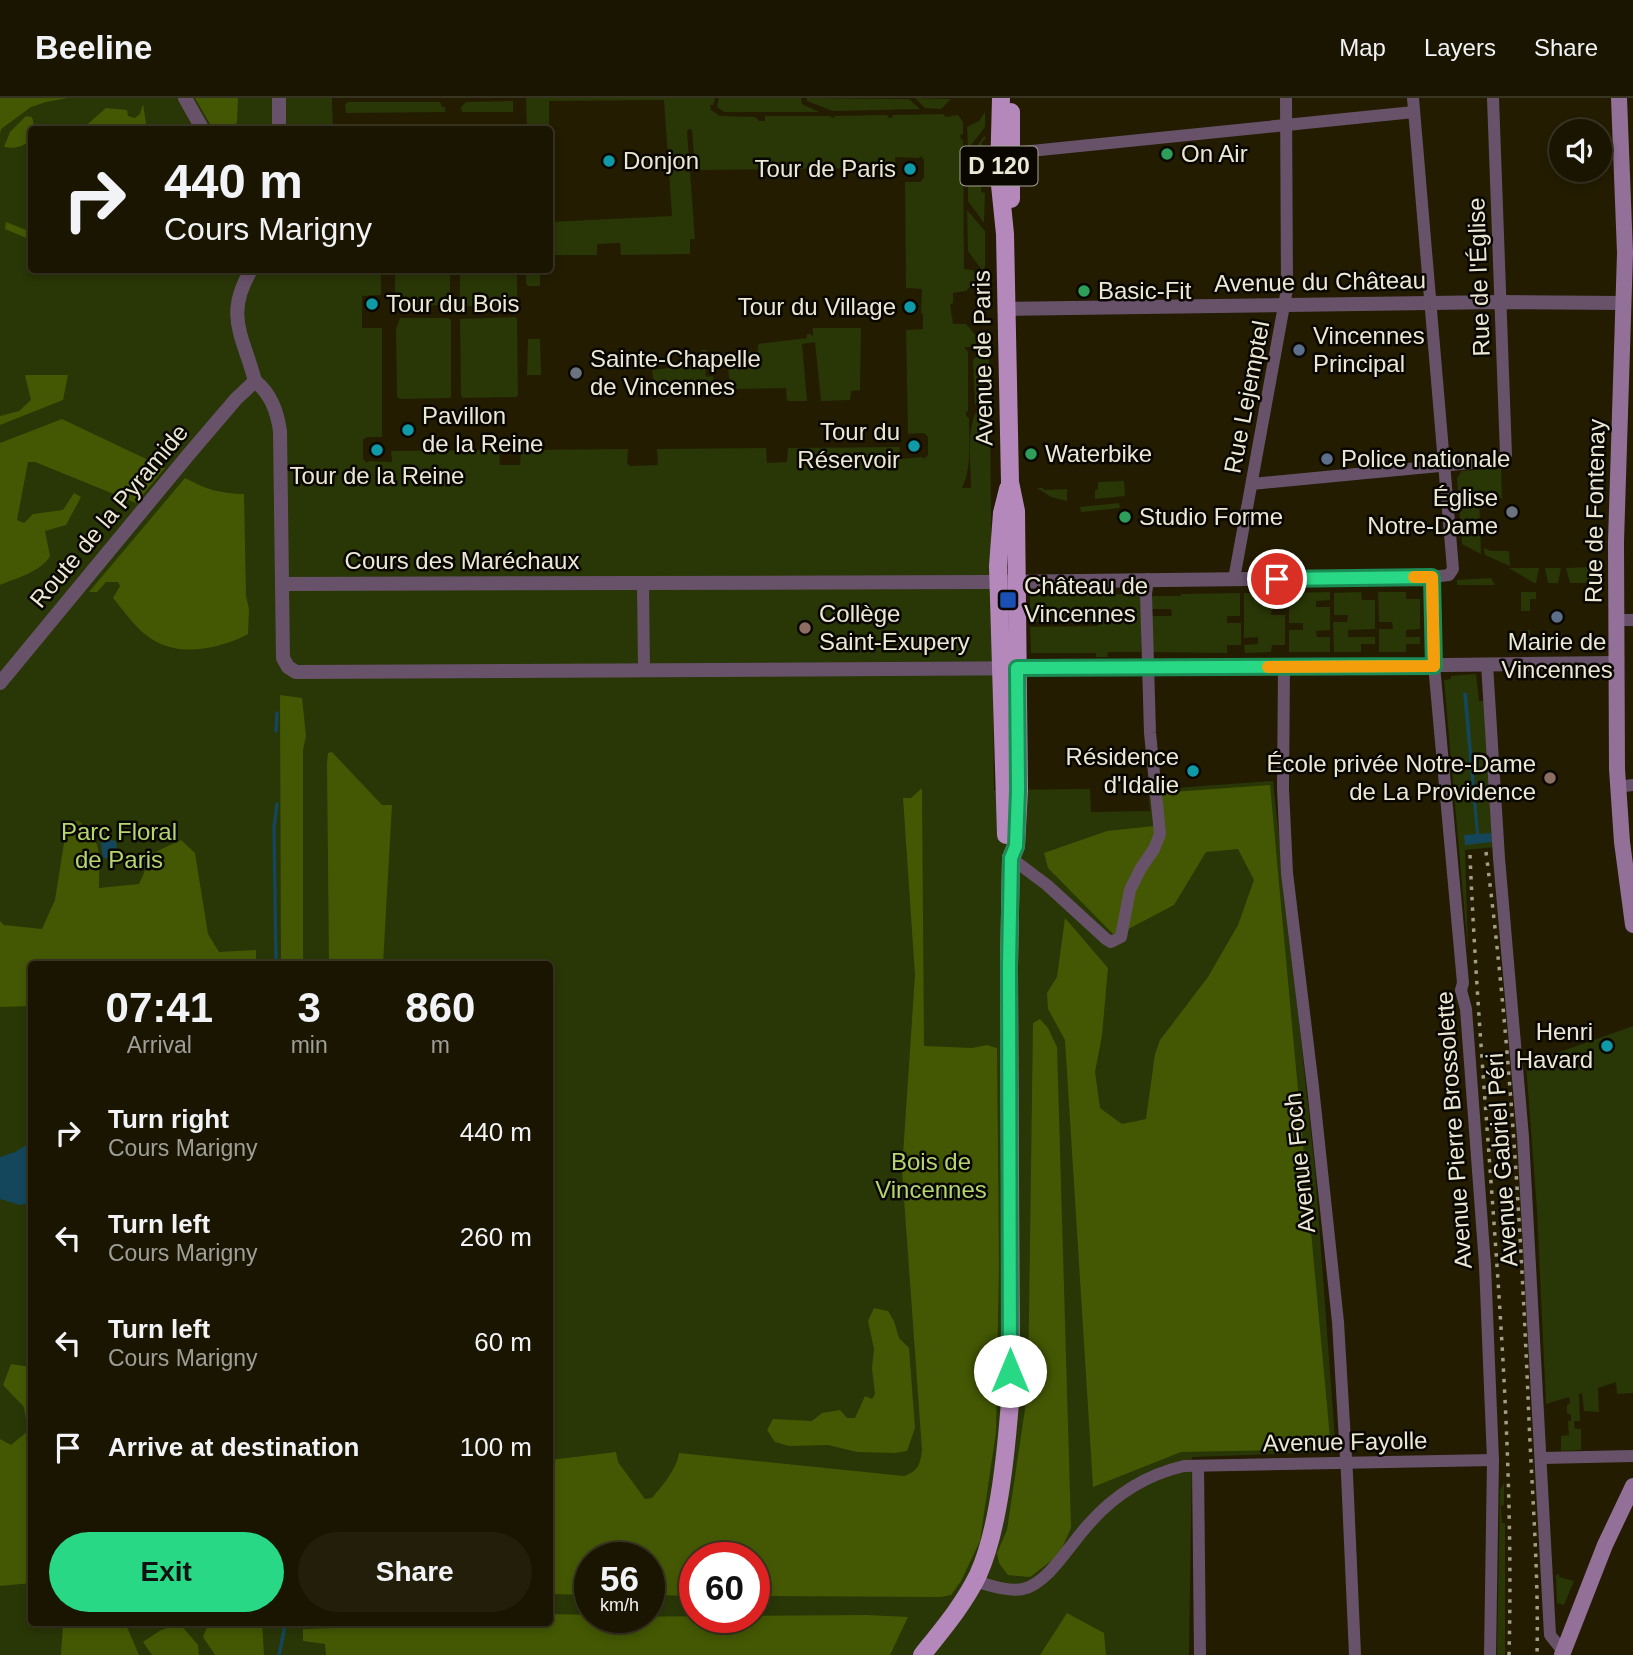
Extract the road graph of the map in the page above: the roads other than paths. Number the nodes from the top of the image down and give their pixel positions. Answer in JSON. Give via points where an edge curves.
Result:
{"nodes":[{"id":1,"x":185,"y":98,"type":"edge"},
{"id":2,"x":279,"y":98,"type":"edge"},
{"id":3,"x":1001,"y":98,"type":"edge"},
{"id":4,"x":1009,"y":98,"type":"edge"},
{"id":5,"x":1286,"y":98,"type":"edge"},
{"id":6,"x":1413,"y":98,"type":"edge"},
{"id":7,"x":1493,"y":98,"type":"edge"},
{"id":8,"x":1619,"y":98,"type":"edge"},
{"id":9,"x":1414,"y":112,"type":"junction"},
{"id":10,"x":1286,"y":125,"type":"junction"},
{"id":11,"x":201,"y":126,"type":"edge"},
{"id":12,"x":279,"y":126,"type":"edge"},
{"id":13,"x":1011,"y":153,"type":"junction"},
{"id":14,"x":1005,"y":233,"type":"junction"},
{"id":15,"x":249,"y":273,"type":"edge"},
{"id":16,"x":1501,"y":302,"type":"junction"},
{"id":17,"x":1431,"y":303,"type":"junction"},
{"id":18,"x":1628,"y":304,"type":"edge"},
{"id":19,"x":1285,"y":305,"type":"junction"},
{"id":20,"x":1007,"y":309,"type":"junction"},
{"id":21,"x":255,"y":381,"type":"junction"},
{"id":22,"x":1627,"y":384,"type":"edge"},
{"id":23,"x":1444,"y":464,"type":"junction"},
{"id":24,"x":1252,"y":484,"type":"junction"},
{"id":25,"x":1432,"y":577,"type":"junction"},
{"id":26,"x":1148,"y":579,"type":"junction"},
{"id":27,"x":1234,"y":579,"type":"junction"},
{"id":28,"x":1003,"y":581,"type":"junction"},
{"id":29,"x":643,"y":582,"type":"junction"},
{"id":30,"x":282,"y":584,"type":"junction"},
{"id":31,"x":1625,"y":620,"type":"edge"},
{"id":32,"x":1617,"y":663,"type":"junction"},
{"id":33,"x":1487,"y":664,"type":"junction"},
{"id":34,"x":1434,"y":666,"type":"junction"},
{"id":35,"x":1148,"y":667,"type":"junction"},
{"id":36,"x":1284,"y":667,"type":"junction"},
{"id":37,"x":1004,"y":668,"type":"junction"},
{"id":38,"x":643,"y":670,"type":"junction"},
{"id":39,"x":0,"y":683,"type":"edge"},
{"id":40,"x":1625,"y":786,"type":"edge"},
{"id":41,"x":1011,"y":858,"type":"junction"},
{"id":42,"x":1633,"y":919,"type":"edge"},
{"id":43,"x":1633,"y":925,"type":"edge"},
{"id":44,"x":1633,"y":1456,"type":"edge"},
{"id":45,"x":1541,"y":1458,"type":"junction"},
{"id":46,"x":1493,"y":1460,"type":"junction"},
{"id":47,"x":1346,"y":1463,"type":"junction"},
{"id":48,"x":1198,"y":1466,"type":"junction"},
{"id":49,"x":1633,"y":1486,"type":"edge"},
{"id":50,"x":975,"y":1581,"type":"junction"},
{"id":51,"x":1562,"y":1653,"type":"edge"},
{"id":52,"x":922,"y":1655,"type":"edge"},
{"id":53,"x":1200,"y":1655,"type":"edge"},
{"id":54,"x":1354,"y":1655,"type":"edge"},
{"id":55,"x":1490,"y":1655,"type":"edge"}],
"edges":[{"from":1,"to":11,"type":"street"},
{"from":2,"to":12,"type":"street"},
{"from":3,"to":14,"type":"main road","name":"Avenue de Paris","number":"D 120","via":[[999,174]]},
{"from":4,"to":13,"type":"main road","name":"Avenue de Paris","number":"D 120"},
{"from":5,"to":10,"type":"street","name":"Rue Lejemptel"},
{"from":6,"to":9,"type":"street"},
{"from":7,"to":16,"type":"street","name":"Rue de l'Église"},
{"from":8,"to":18,"type":"main road","name":"Rue de Fontenay"},
{"from":9,"to":10,"type":"street"},
{"from":9,"to":17,"type":"street"},
{"from":10,"to":13,"type":"street"},
{"from":10,"to":19,"type":"street","name":"Rue Lejemptel"},
{"from":13,"to":14,"type":"main road","name":"Avenue de Paris","number":"D 120","via":[[1011,204]]},
{"from":14,"to":20,"type":"main road","name":"Avenue de Paris","number":"D 120"},
{"from":15,"to":21,"type":"street","via":[[239,293],[236,313]]},
{"from":16,"to":17,"type":"street","name":"Avenue du Château"},
{"from":16,"to":18,"type":"street","name":"Avenue du Château"},
{"from":16,"to":23,"type":"street","name":"Rue de l'Église","via":[[1506,455],[1502,460]]},
{"from":17,"to":19,"type":"street","name":"Avenue du Château"},
{"from":17,"to":23,"type":"street"},
{"from":18,"to":22,"type":"main road","name":"Rue de Fontenay"},
{"from":19,"to":20,"type":"street","name":"Avenue du Château"},
{"from":19,"to":24,"type":"street","name":"Rue Lejemptel"},
{"from":20,"to":28,"type":"main road","name":"Avenue de Paris","number":"D 120","via":[[1010,482],[1002,513]]},
{"from":21,"to":30,"type":"street","via":[[271,400],[280,431]]},
{"from":21,"to":39,"type":"street","name":"Route de la Pyramide"},
{"from":22,"to":31,"type":"main road","name":"Rue de Fontenay"},
{"from":23,"to":24,"type":"street"},
{"from":23,"to":25,"type":"street","via":[[1452,572]]},
{"from":24,"to":27,"type":"street","name":"Rue Lejemptel"},
{"from":25,"to":27,"type":"street","name":"Cours des Maréchaux"},
{"from":25,"to":34,"type":"street"},
{"from":26,"to":27,"type":"street","name":"Cours des Maréchaux"},
{"from":26,"to":28,"type":"street","name":"Cours des Maréchaux"},
{"from":26,"to":35,"type":"street"},
{"from":28,"to":29,"type":"street","name":"Cours des Maréchaux"},
{"from":28,"to":37,"type":"main road","name":"Avenue de Paris","number":"D 120"},
{"from":29,"to":30,"type":"street","name":"Cours des Maréchaux"},
{"from":29,"to":38,"type":"street"},
{"from":30,"to":38,"type":"street","via":[[283,658],[288,667],[302,673]]},
{"from":31,"to":32,"type":"main road","name":"Rue de Fontenay"},
{"from":32,"to":33,"type":"street"},
{"from":32,"to":40,"type":"main road","name":"Rue de Fontenay"},
{"from":33,"to":34,"type":"street"},
{"from":33,"to":45,"type":"street","name":"Avenue Gabriel Péri","via":[[1523,1137]]},
{"from":34,"to":36,"type":"street"},
{"from":34,"to":46,"type":"street","name":"Avenue Pierre Brossolette","via":[[1473,1090]]},
{"from":35,"to":36,"type":"street"},
{"from":35,"to":37,"type":"street"},
{"from":35,"to":41,"type":"street","via":[[1160,834],[1130,891],[1124,931],[1118,941],[1106,939]]},
{"from":36,"to":47,"type":"street","name":"Avenue Foch","via":[[1282,779],[1287,873],[1338,1322]]},
{"from":37,"to":38,"type":"street"},
{"from":37,"to":41,"type":"main road","number":"D 120","via":[[1018,790],[1016,846]]},
{"from":40,"to":42,"type":"main road","name":"Rue de Fontenay","via":[[1622,842]]},
{"from":41,"to":50,"type":"main road","number":"D 120","via":[[1011,1390],[996,1507]]},
{"from":42,"to":43,"type":"main road","name":"Rue de Fontenay"},
{"from":44,"to":45,"type":"street"},
{"from":45,"to":51,"type":"street","name":"Avenue Gabriel Péri","via":[[1550,1635]]},
{"from":46,"to":47,"type":"street","name":"Avenue Fayolle"},
{"from":46,"to":55,"type":"street","name":"Avenue Pierre Brossolette"},
{"from":47,"to":48,"type":"street","name":"Avenue Fayolle"},
{"from":47,"to":54,"type":"street","name":"Avenue Foch"},
{"from":48,"to":50,"type":"street","name":"Avenue Fayolle","via":[[1164,1471],[1128,1488],[1089,1523],[1037,1584],[1013,1589]]},
{"from":48,"to":53,"type":"street"},
{"from":49,"to":51,"type":"main road"},
{"from":50,"to":52,"type":"main road","number":"D 120"}]}
